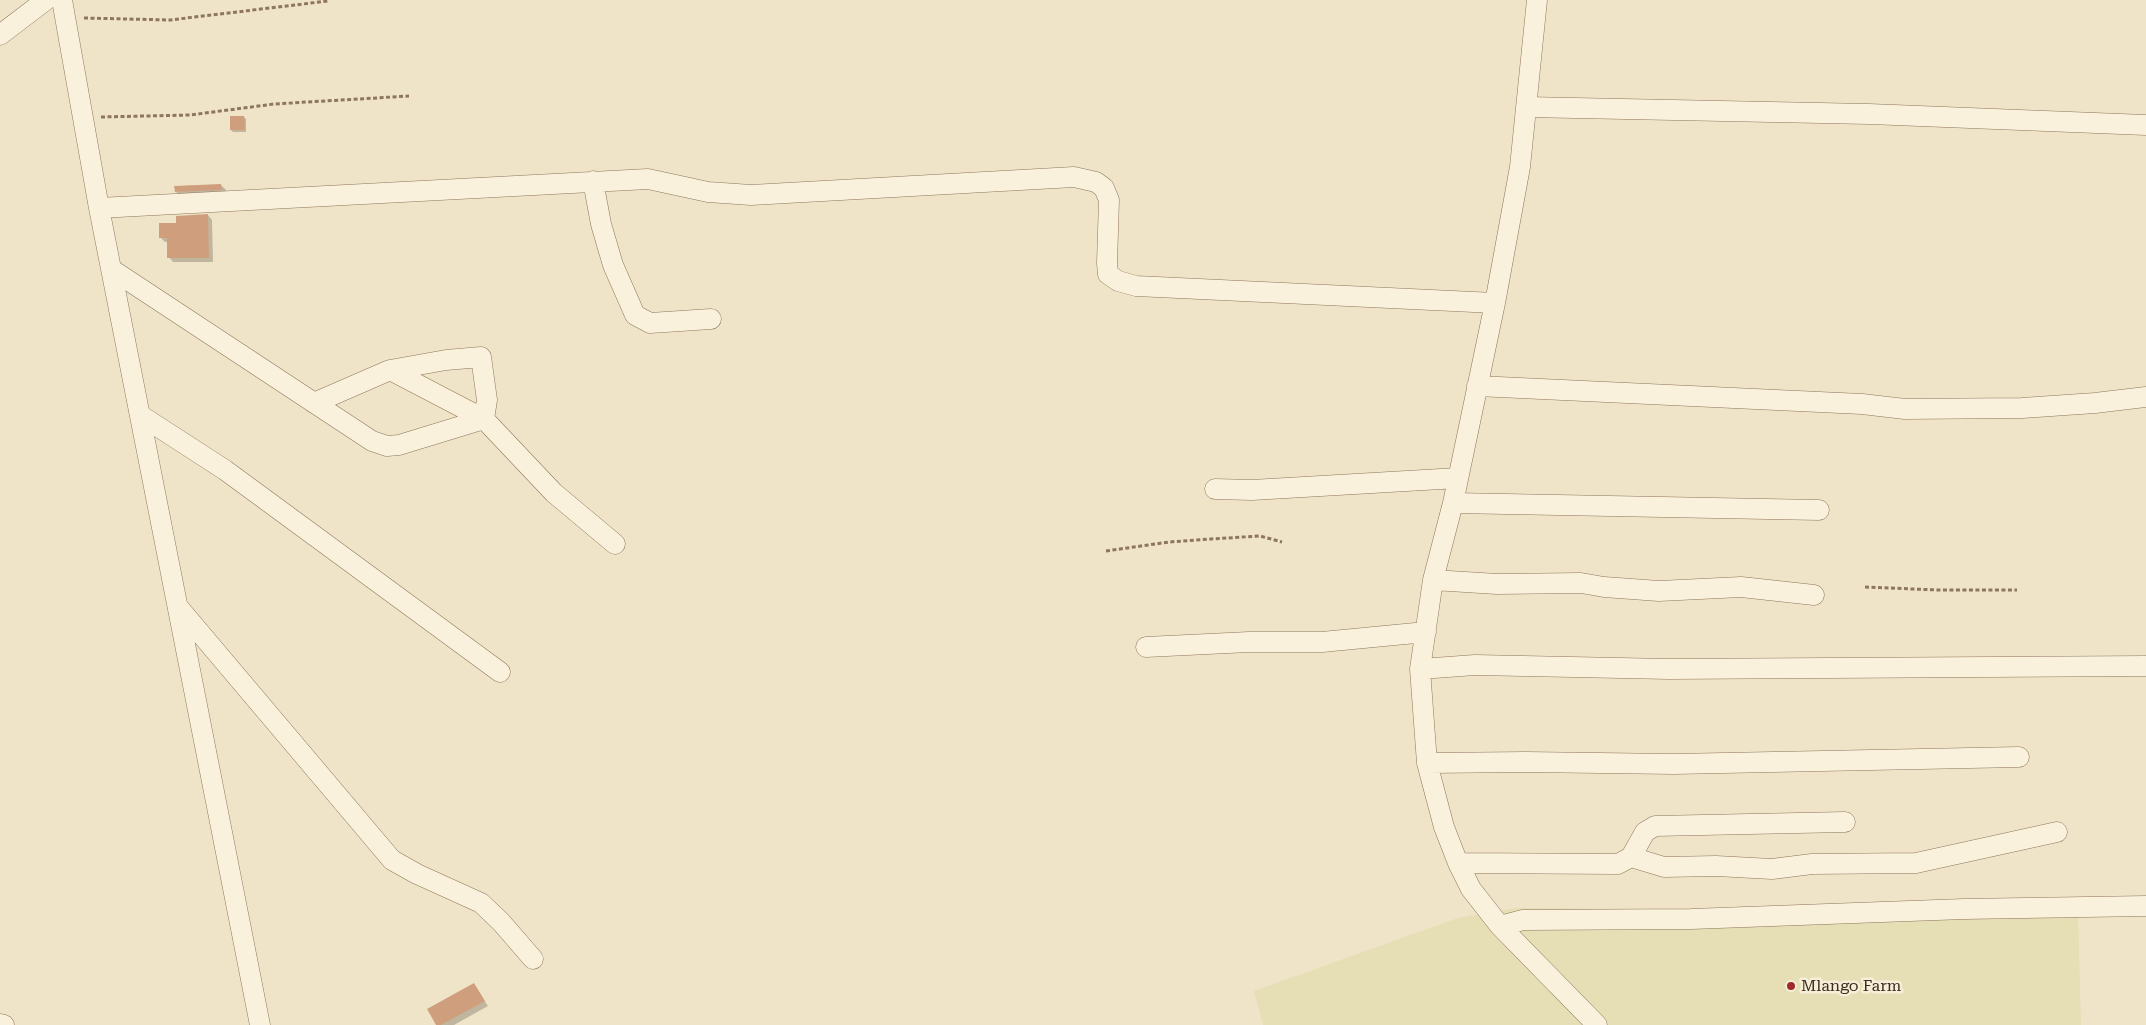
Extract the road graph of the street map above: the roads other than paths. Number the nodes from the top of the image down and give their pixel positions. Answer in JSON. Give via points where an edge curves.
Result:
{"nodes":[{"id":1,"x":46,"y":0,"type":"edge"},
{"id":2,"x":62,"y":0,"type":"edge"},
{"id":3,"x":1537,"y":0,"type":"edge"},
{"id":4,"x":0,"y":35,"type":"edge"},
{"id":5,"x":1526,"y":107,"type":"junction"},
{"id":6,"x":2146,"y":125,"type":"edge"},
{"id":7,"x":593,"y":182,"type":"junction"},
{"id":8,"x":98,"y":208,"type":"junction"},
{"id":9,"x":110,"y":269,"type":"junction"},
{"id":10,"x":1495,"y":303,"type":"junction"},
{"id":11,"x":710,"y":318,"type":"dead end"},
{"id":12,"x":390,"y":370,"type":"junction"},
{"id":13,"x":1477,"y":386,"type":"junction"},
{"id":14,"x":2146,"y":397,"type":"edge"},
{"id":15,"x":314,"y":403,"type":"junction"},
{"id":16,"x":140,"y":415,"type":"junction"},
{"id":17,"x":484,"y":419,"type":"junction"},
{"id":18,"x":1458,"y":478,"type":"junction"},
{"id":19,"x":1215,"y":489,"type":"dead end"},
{"id":20,"x":1453,"y":503,"type":"junction"},
{"id":21,"x":1819,"y":510,"type":"dead end"},
{"id":22,"x":615,"y":544,"type":"dead end"},
{"id":23,"x":1433,"y":580,"type":"junction"},
{"id":24,"x":1814,"y":595,"type":"dead end"},
{"id":25,"x":178,"y":607,"type":"junction"},
{"id":26,"x":1426,"y":632,"type":"junction"},
{"id":27,"x":1146,"y":647,"type":"dead end"},
{"id":28,"x":2146,"y":666,"type":"edge"},
{"id":29,"x":1420,"y":669,"type":"junction"},
{"id":30,"x":500,"y":672,"type":"dead end"},
{"id":31,"x":2019,"y":757,"type":"dead end"},
{"id":32,"x":1427,"y":763,"type":"junction"},
{"id":33,"x":1845,"y":822,"type":"dead end"},
{"id":34,"x":2057,"y":832,"type":"dead end"},
{"id":35,"x":1631,"y":857,"type":"junction"},
{"id":36,"x":1458,"y":863,"type":"junction"},
{"id":37,"x":2146,"y":906,"type":"edge"},
{"id":38,"x":1500,"y":926,"type":"junction"},
{"id":39,"x":534,"y":959,"type":"dead end"},
{"id":40,"x":260,"y":1025,"type":"edge"},
{"id":41,"x":1597,"y":1025,"type":"edge"}],
"edges":[{"from":1,"to":4,"type":"street"},
{"from":2,"to":8,"type":"street"},
{"from":3,"to":5,"type":"street"},
{"from":5,"to":6,"type":"street","via":[[1869,114]]},
{"from":5,"to":10,"type":"street","via":[[1520,167]]},
{"from":7,"to":8,"type":"street"},
{"from":7,"to":10,"type":"street","via":[[648,179],[708,192],[751,195],[1086,178],[1104,188],[1110,200],[1108,274],[1118,281],[1136,286]]},
{"from":7,"to":11,"type":"street","via":[[612,265],[635,315],[650,322]]},
{"from":8,"to":9,"type":"street"},
{"from":9,"to":15,"type":"street"},
{"from":9,"to":16,"type":"street"},
{"from":10,"to":13,"type":"street"},
{"from":12,"to":15,"type":"street"},
{"from":12,"to":17,"type":"street"},
{"from":12,"to":17,"type":"street","via":[[481,357],[487,400]]},
{"from":13,"to":14,"type":"street","via":[[1862,404],[1905,409],[2022,408]]},
{"from":13,"to":18,"type":"street"},
{"from":15,"to":17,"type":"street","via":[[372,441],[387,446]]},
{"from":16,"to":25,"type":"street"},
{"from":16,"to":30,"type":"street","via":[[225,470]]},
{"from":17,"to":22,"type":"street","via":[[554,493]]},
{"from":18,"to":19,"type":"street","via":[[1252,490]]},
{"from":18,"to":20,"type":"street"},
{"from":20,"to":21,"type":"street"},
{"from":20,"to":23,"type":"street"},
{"from":23,"to":24,"type":"street","via":[[1497,584],[1581,583],[1659,590],[1742,587]]},
{"from":23,"to":26,"type":"street"},
{"from":25,"to":39,"type":"street","via":[[392,860],[481,903]]},
{"from":25,"to":40,"type":"street"},
{"from":26,"to":27,"type":"street","via":[[1322,642]]},
{"from":26,"to":29,"type":"street"},
{"from":28,"to":29,"type":"street","via":[[1669,669],[1475,665]]},
{"from":29,"to":32,"type":"street"},
{"from":31,"to":32,"type":"street","via":[[1674,764]]},
{"from":32,"to":36,"type":"street","via":[[1444,827]]},
{"from":33,"to":35,"type":"street","via":[[1654,826],[1645,832]]},
{"from":34,"to":35,"type":"street","via":[[1916,863],[1812,864],[1772,869],[1664,867]]},
{"from":35,"to":36,"type":"street","via":[[1618,864]]},
{"from":36,"to":38,"type":"street","via":[[1471,889]]},
{"from":37,"to":38,"type":"street","via":[[1691,919],[1523,920]]},
{"from":38,"to":41,"type":"street"}]}
